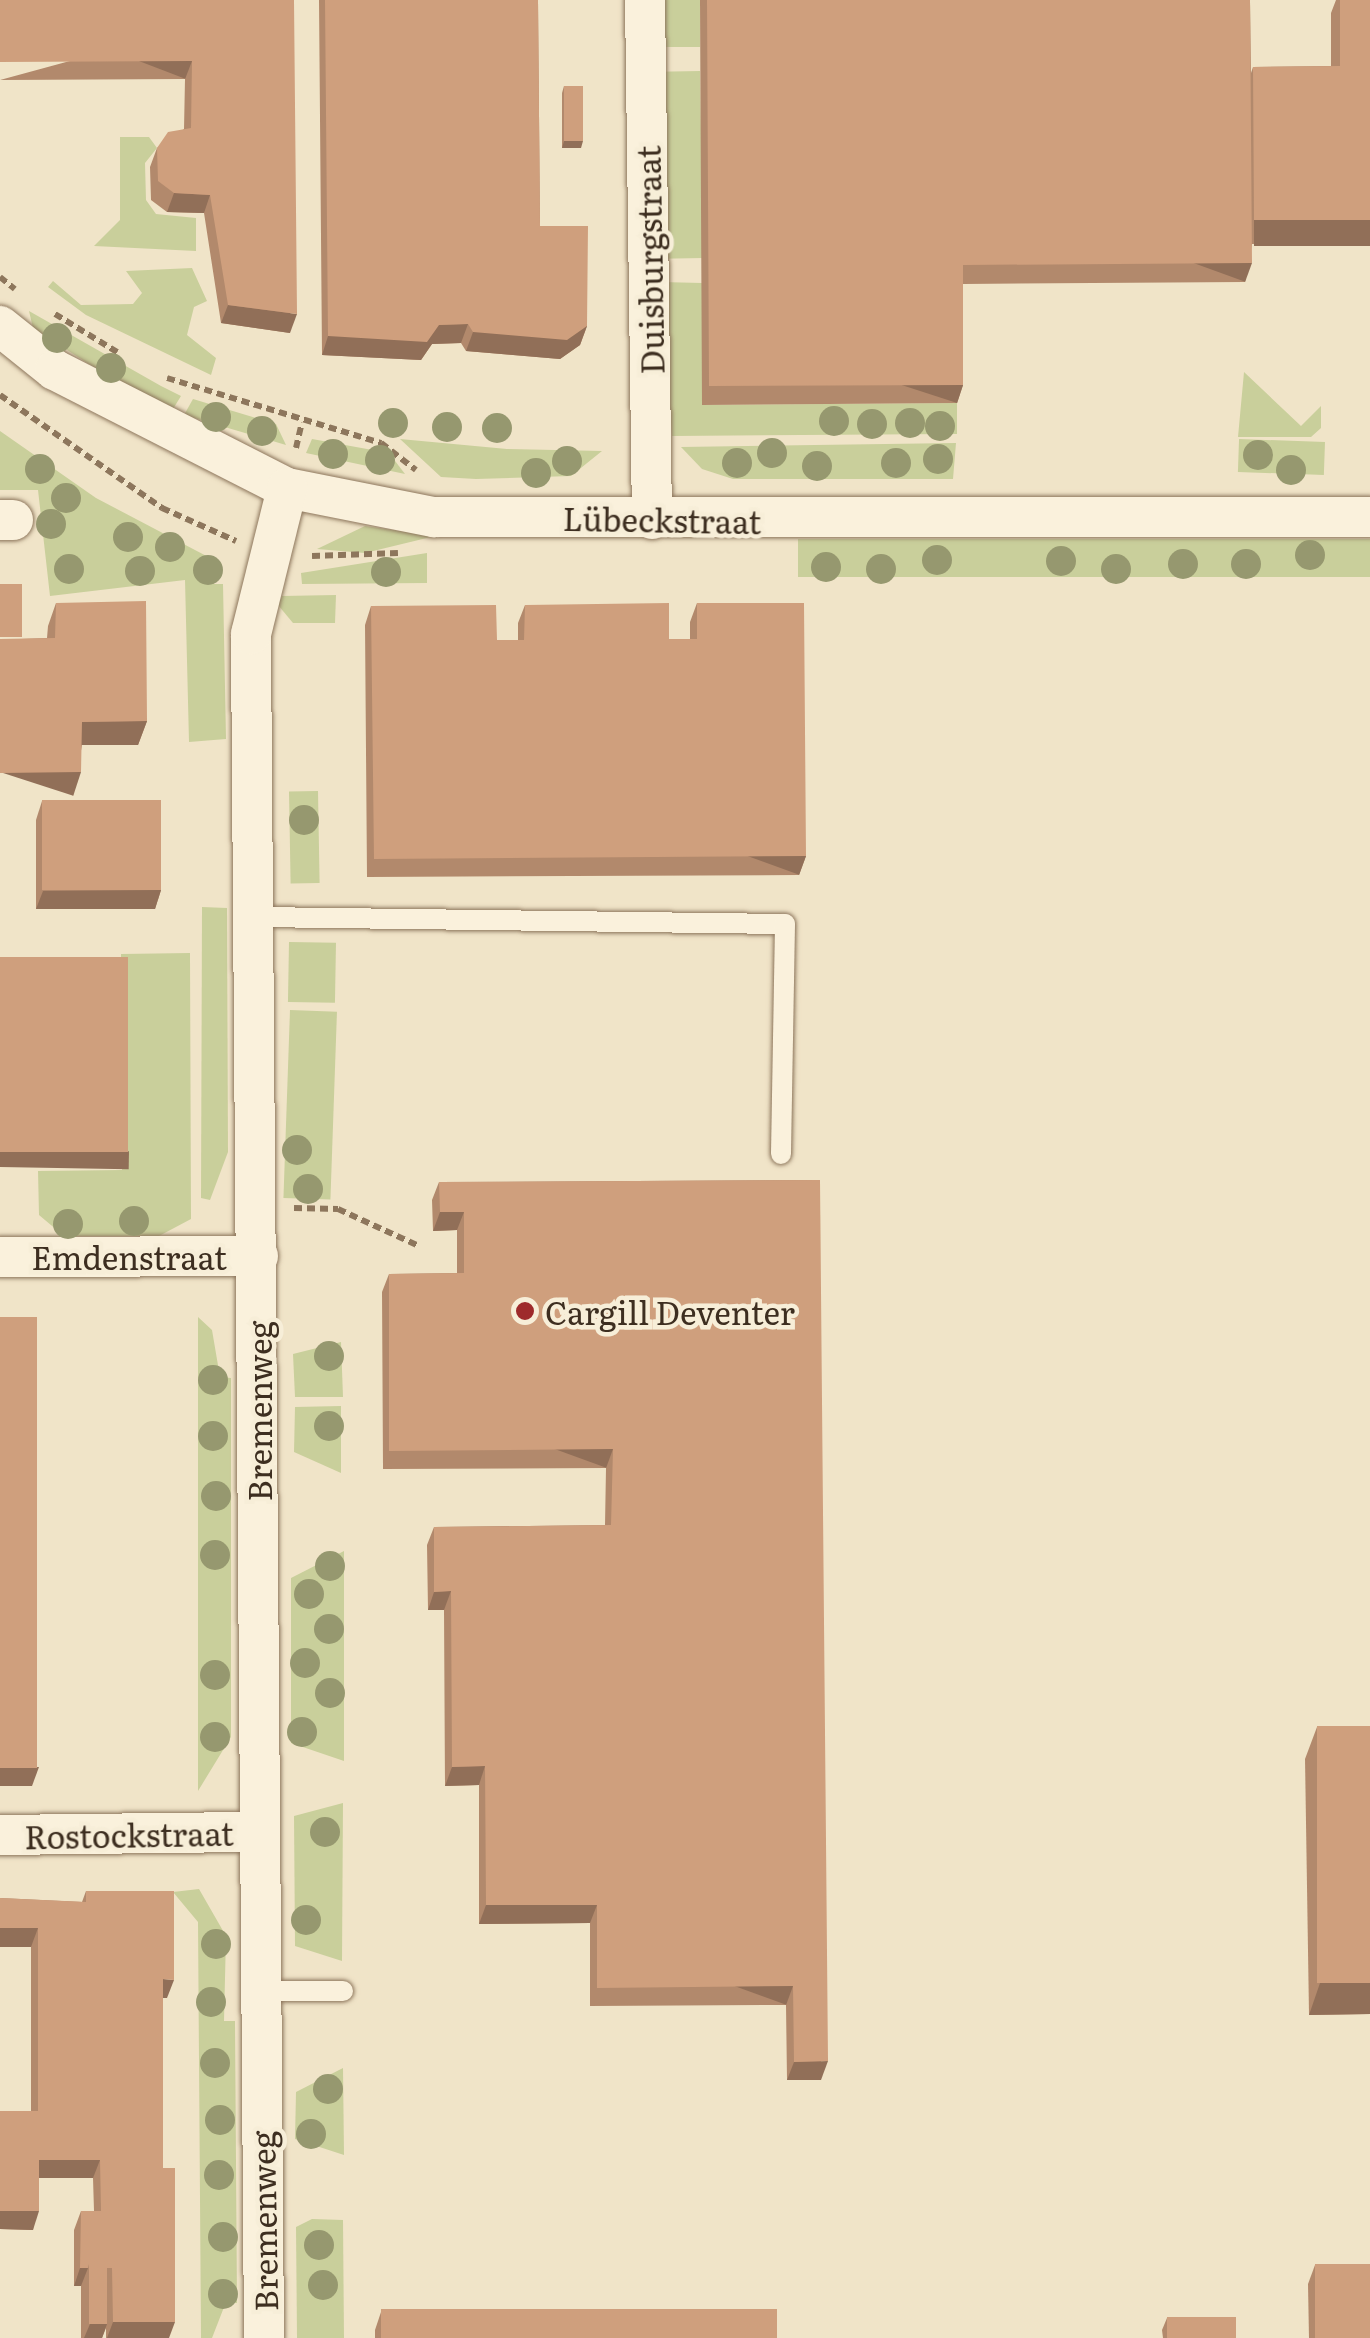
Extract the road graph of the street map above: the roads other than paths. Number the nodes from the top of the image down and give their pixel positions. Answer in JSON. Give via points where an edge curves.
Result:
{"nodes":[{"id":1,"x":646,"y":0,"type":"edge"},
{"id":2,"x":0,"y":326,"type":"edge"},
{"id":3,"x":287,"y":488,"type":"junction"},
{"id":4,"x":1370,"y":517,"type":"edge"},
{"id":5,"x":652,"y":519,"type":"junction"},
{"id":6,"x":257,"y":917,"type":"junction"},
{"id":7,"x":781,"y":1154,"type":"dead end"},
{"id":8,"x":258,"y":1256,"type":"junction"},
{"id":9,"x":0,"y":1257,"type":"edge"},
{"id":10,"x":258,"y":1832,"type":"junction"},
{"id":11,"x":0,"y":1836,"type":"edge"},
{"id":12,"x":260,"y":1991,"type":"junction"},
{"id":13,"x":343,"y":1991,"type":"dead end"},
{"id":14,"x":264,"y":2338,"type":"edge"}],
"edges":[{"from":1,"to":5,"type":"street","name":"Duisburgstraat"},
{"from":2,"to":3,"type":"street","name":"Lübeckstraat","via":[[55,370]]},
{"from":3,"to":5,"type":"street","name":"Lübeckstraat","via":[[434,517]]},
{"from":3,"to":6,"type":"street","name":"Bremenweg","via":[[251,634]]},
{"from":4,"to":5,"type":"street","name":"Lübeckstraat"},
{"from":6,"to":7,"type":"lane","via":[[785,924]]},
{"from":6,"to":8,"type":"street","name":"Bremenweg"},
{"from":8,"to":9,"type":"street","name":"Emdenstraat"},
{"from":8,"to":10,"type":"street","name":"Bremenweg"},
{"from":10,"to":11,"type":"street","name":"Rostockstraat"},
{"from":10,"to":12,"type":"street","name":"Bremenweg"},
{"from":12,"to":13,"type":"lane"},
{"from":12,"to":14,"type":"street","name":"Bremenweg"}]}
